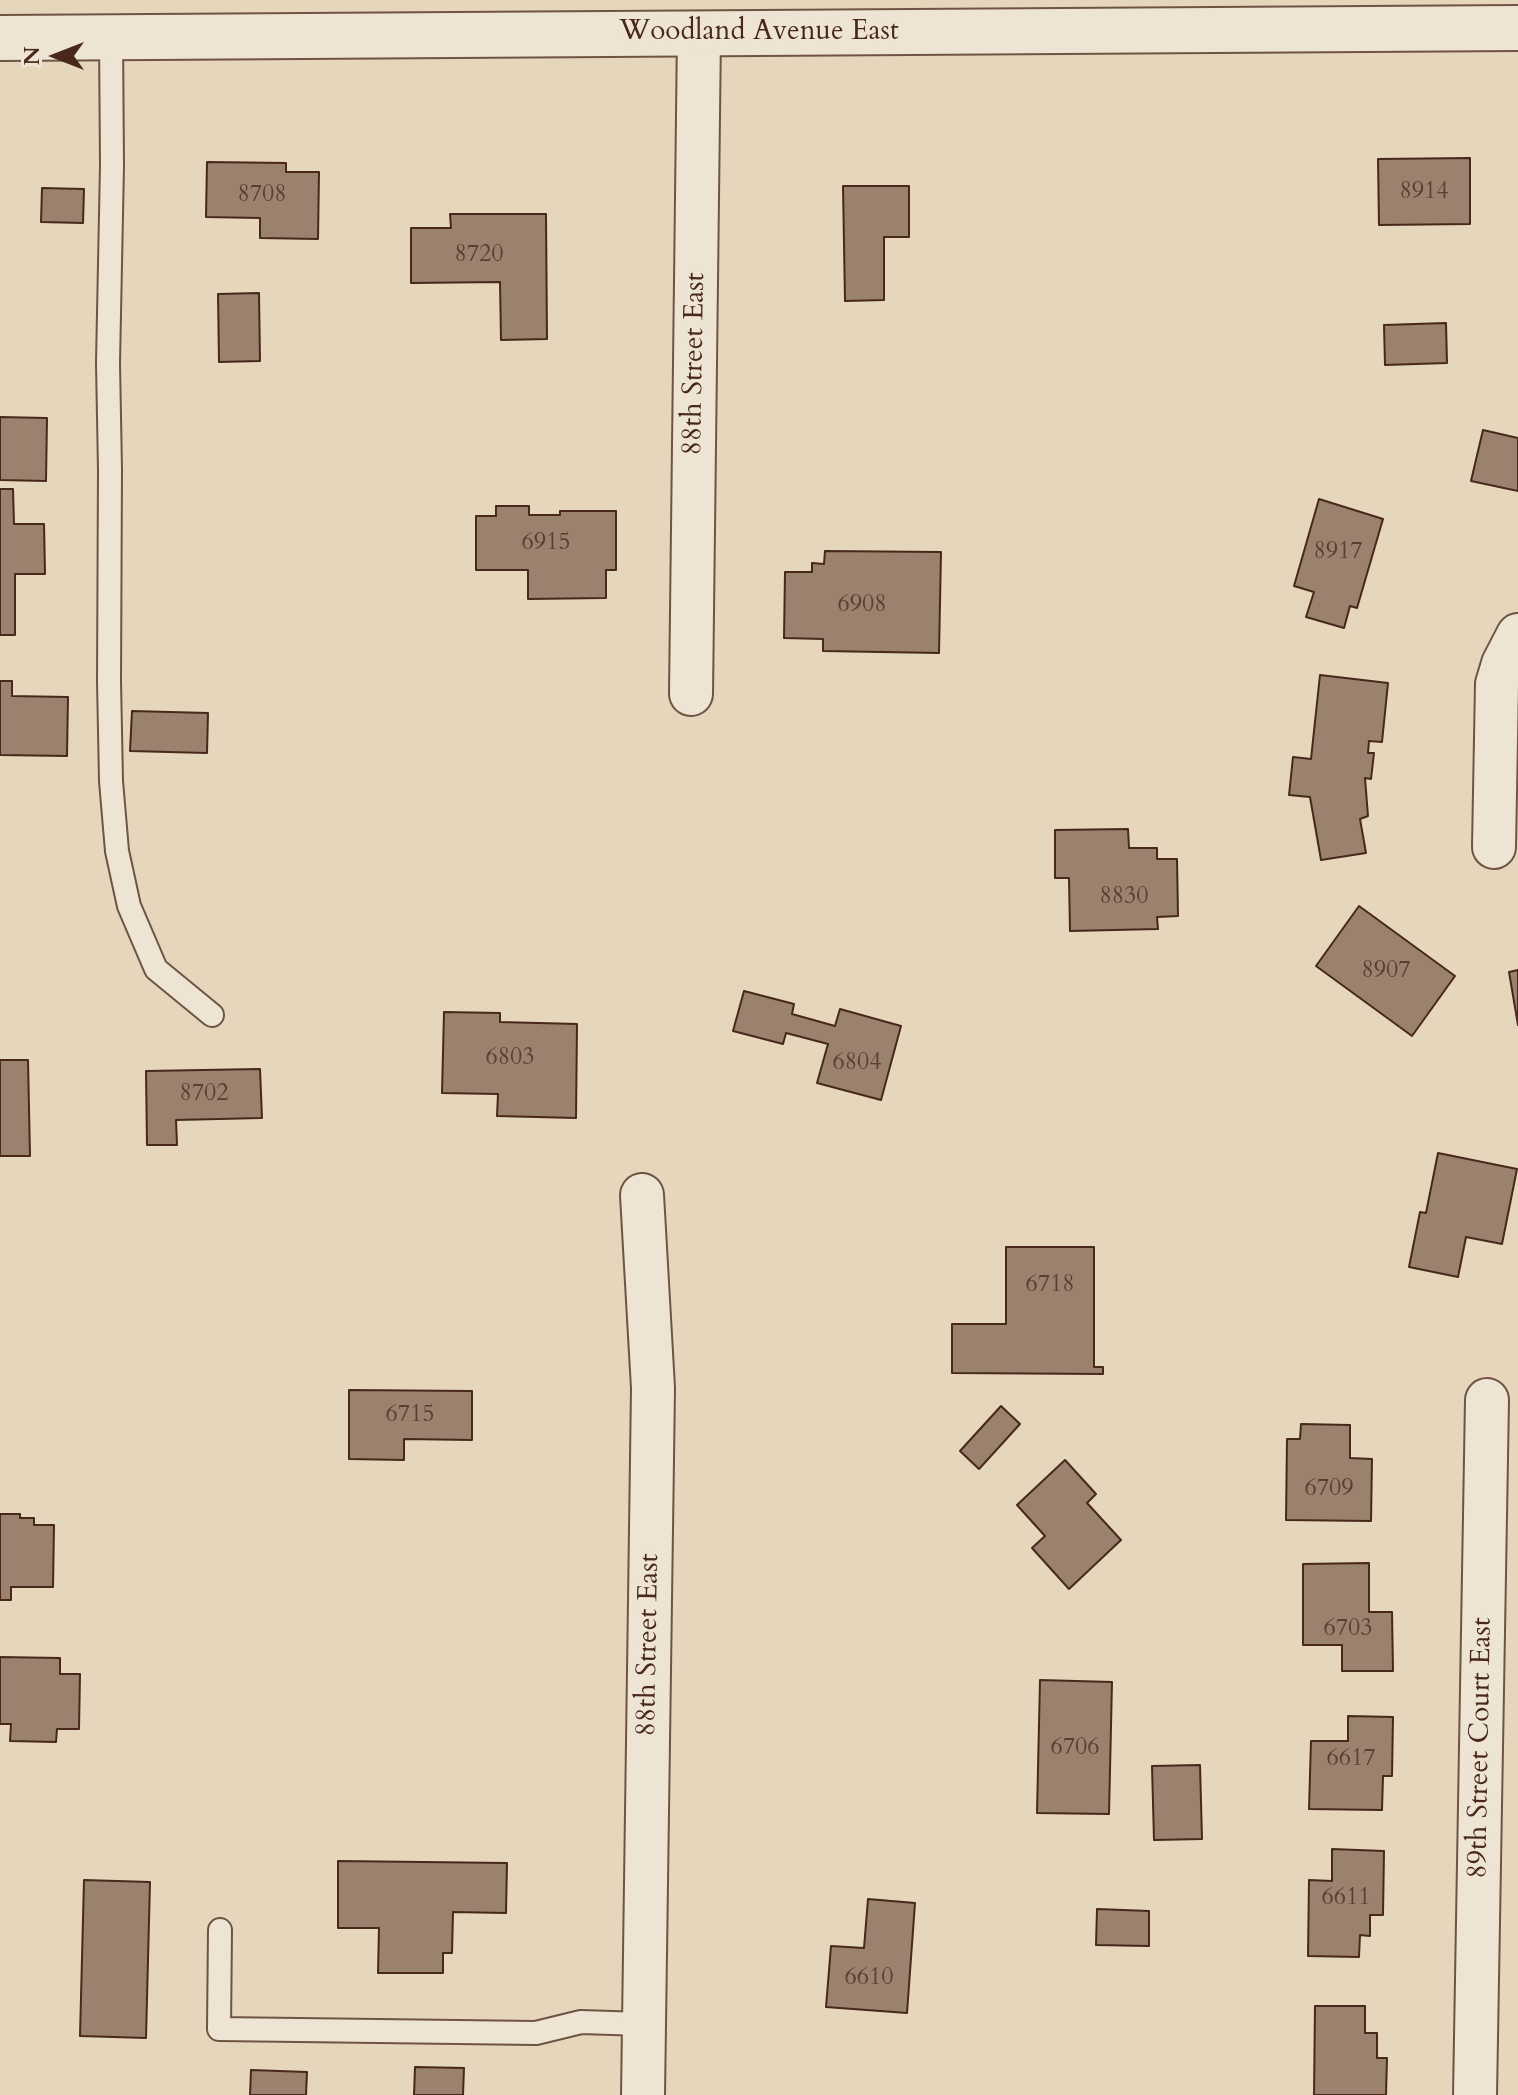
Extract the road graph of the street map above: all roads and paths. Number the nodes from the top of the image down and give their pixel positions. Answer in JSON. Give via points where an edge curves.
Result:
{"nodes":[{"id":1,"x":1518,"y":28,"type":"edge"},
{"id":2,"x":699,"y":33,"type":"junction"},
{"id":3,"x":111,"y":37,"type":"junction"},
{"id":4,"x":0,"y":38,"type":"edge"},
{"id":5,"x":1518,"y":635,"type":"edge"},
{"id":6,"x":691,"y":694,"type":"dead end"},
{"id":7,"x":1494,"y":847,"type":"dead end"},
{"id":8,"x":212,"y":1015,"type":"dead end"},
{"id":9,"x":642,"y":1195,"type":"dead end"},
{"id":10,"x":1487,"y":1400,"type":"dead end"},
{"id":11,"x":220,"y":1930,"type":"dead end"},
{"id":12,"x":643,"y":2024,"type":"junction"},
{"id":13,"x":643,"y":2095,"type":"edge"},
{"id":14,"x":1475,"y":2095,"type":"edge"}],
"edges":[{"from":1,"to":2,"type":"street","name":"Woodland Avenue East"},
{"from":2,"to":3,"type":"street","name":"Woodland Avenue East"},
{"from":2,"to":6,"type":"street","name":"88th Street East"},
{"from":3,"to":4,"type":"street","name":"Woodland Avenue East"},
{"from":3,"to":8,"type":"lane","via":[[109,681],[117,851],[129,906],[156,969]]},
{"from":5,"to":7,"type":"street","via":[[1497,684]]},
{"from":9,"to":12,"type":"street","name":"88th Street East","via":[[653,1388]]},
{"from":10,"to":14,"type":"street","name":"89th Street Court East"},
{"from":11,"to":12,"type":"lane","via":[[219,2029],[536,2033],[581,2022]]},
{"from":12,"to":13,"type":"street","name":"88th Street East"}]}
